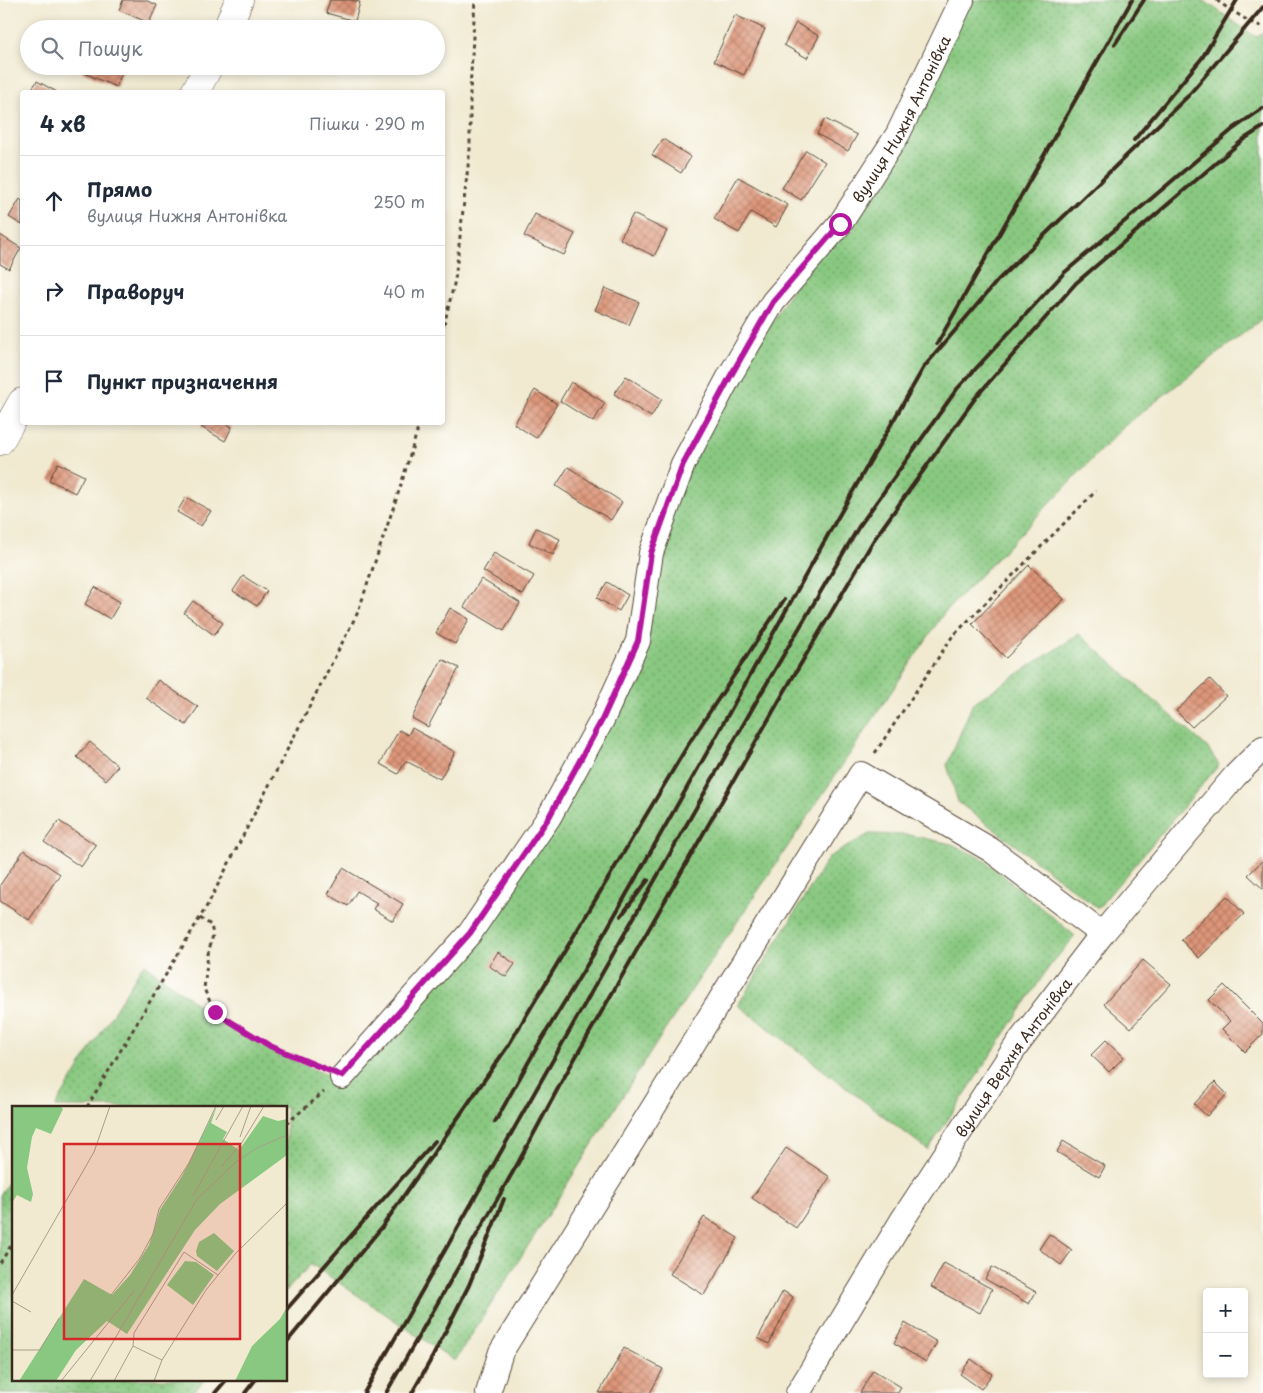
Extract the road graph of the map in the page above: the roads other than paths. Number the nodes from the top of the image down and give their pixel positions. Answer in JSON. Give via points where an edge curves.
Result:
{"nodes":[{"id":1,"x":239,"y":0,"type":"edge"},
{"id":2,"x":962,"y":0,"type":"edge"},
{"id":3,"x":231,"y":20,"type":"edge"},
{"id":4,"x":205,"y":75,"type":"edge"},
{"id":5,"x":196,"y":90,"type":"edge"},
{"id":6,"x":20,"y":406,"type":"edge"},
{"id":7,"x":0,"y":441,"type":"edge"},
{"id":8,"x":1263,"y":748,"type":"edge"},
{"id":9,"x":1102,"y":934,"type":"junction"},
{"id":10,"x":342,"y":1076,"type":"road end"},
{"id":11,"x":488,"y":1393,"type":"edge"},
{"id":12,"x":798,"y":1393,"type":"edge"}],
"edges":[{"from":1,"to":3,"type":"main road"},
{"from":2,"to":10,"type":"street","name":"вулиця Нижня Антонівка","via":[[898,134],[840,224],[773,302],[683,464],[651,553],[638,641],[602,720],[549,817],[470,933]]},
{"from":4,"to":5,"type":"main road"},
{"from":6,"to":7,"type":"main road"},
{"from":8,"to":9,"type":"street","name":"вулиця Верхня Антонівка","via":[[1235,776]]},
{"from":9,"to":11,"type":"street","via":[[992,850],[861,774],[501,1352]]},
{"from":9,"to":12,"type":"street","name":"вулиця Верхня Антонівка","via":[[1016,1045],[903,1219]]}]}
